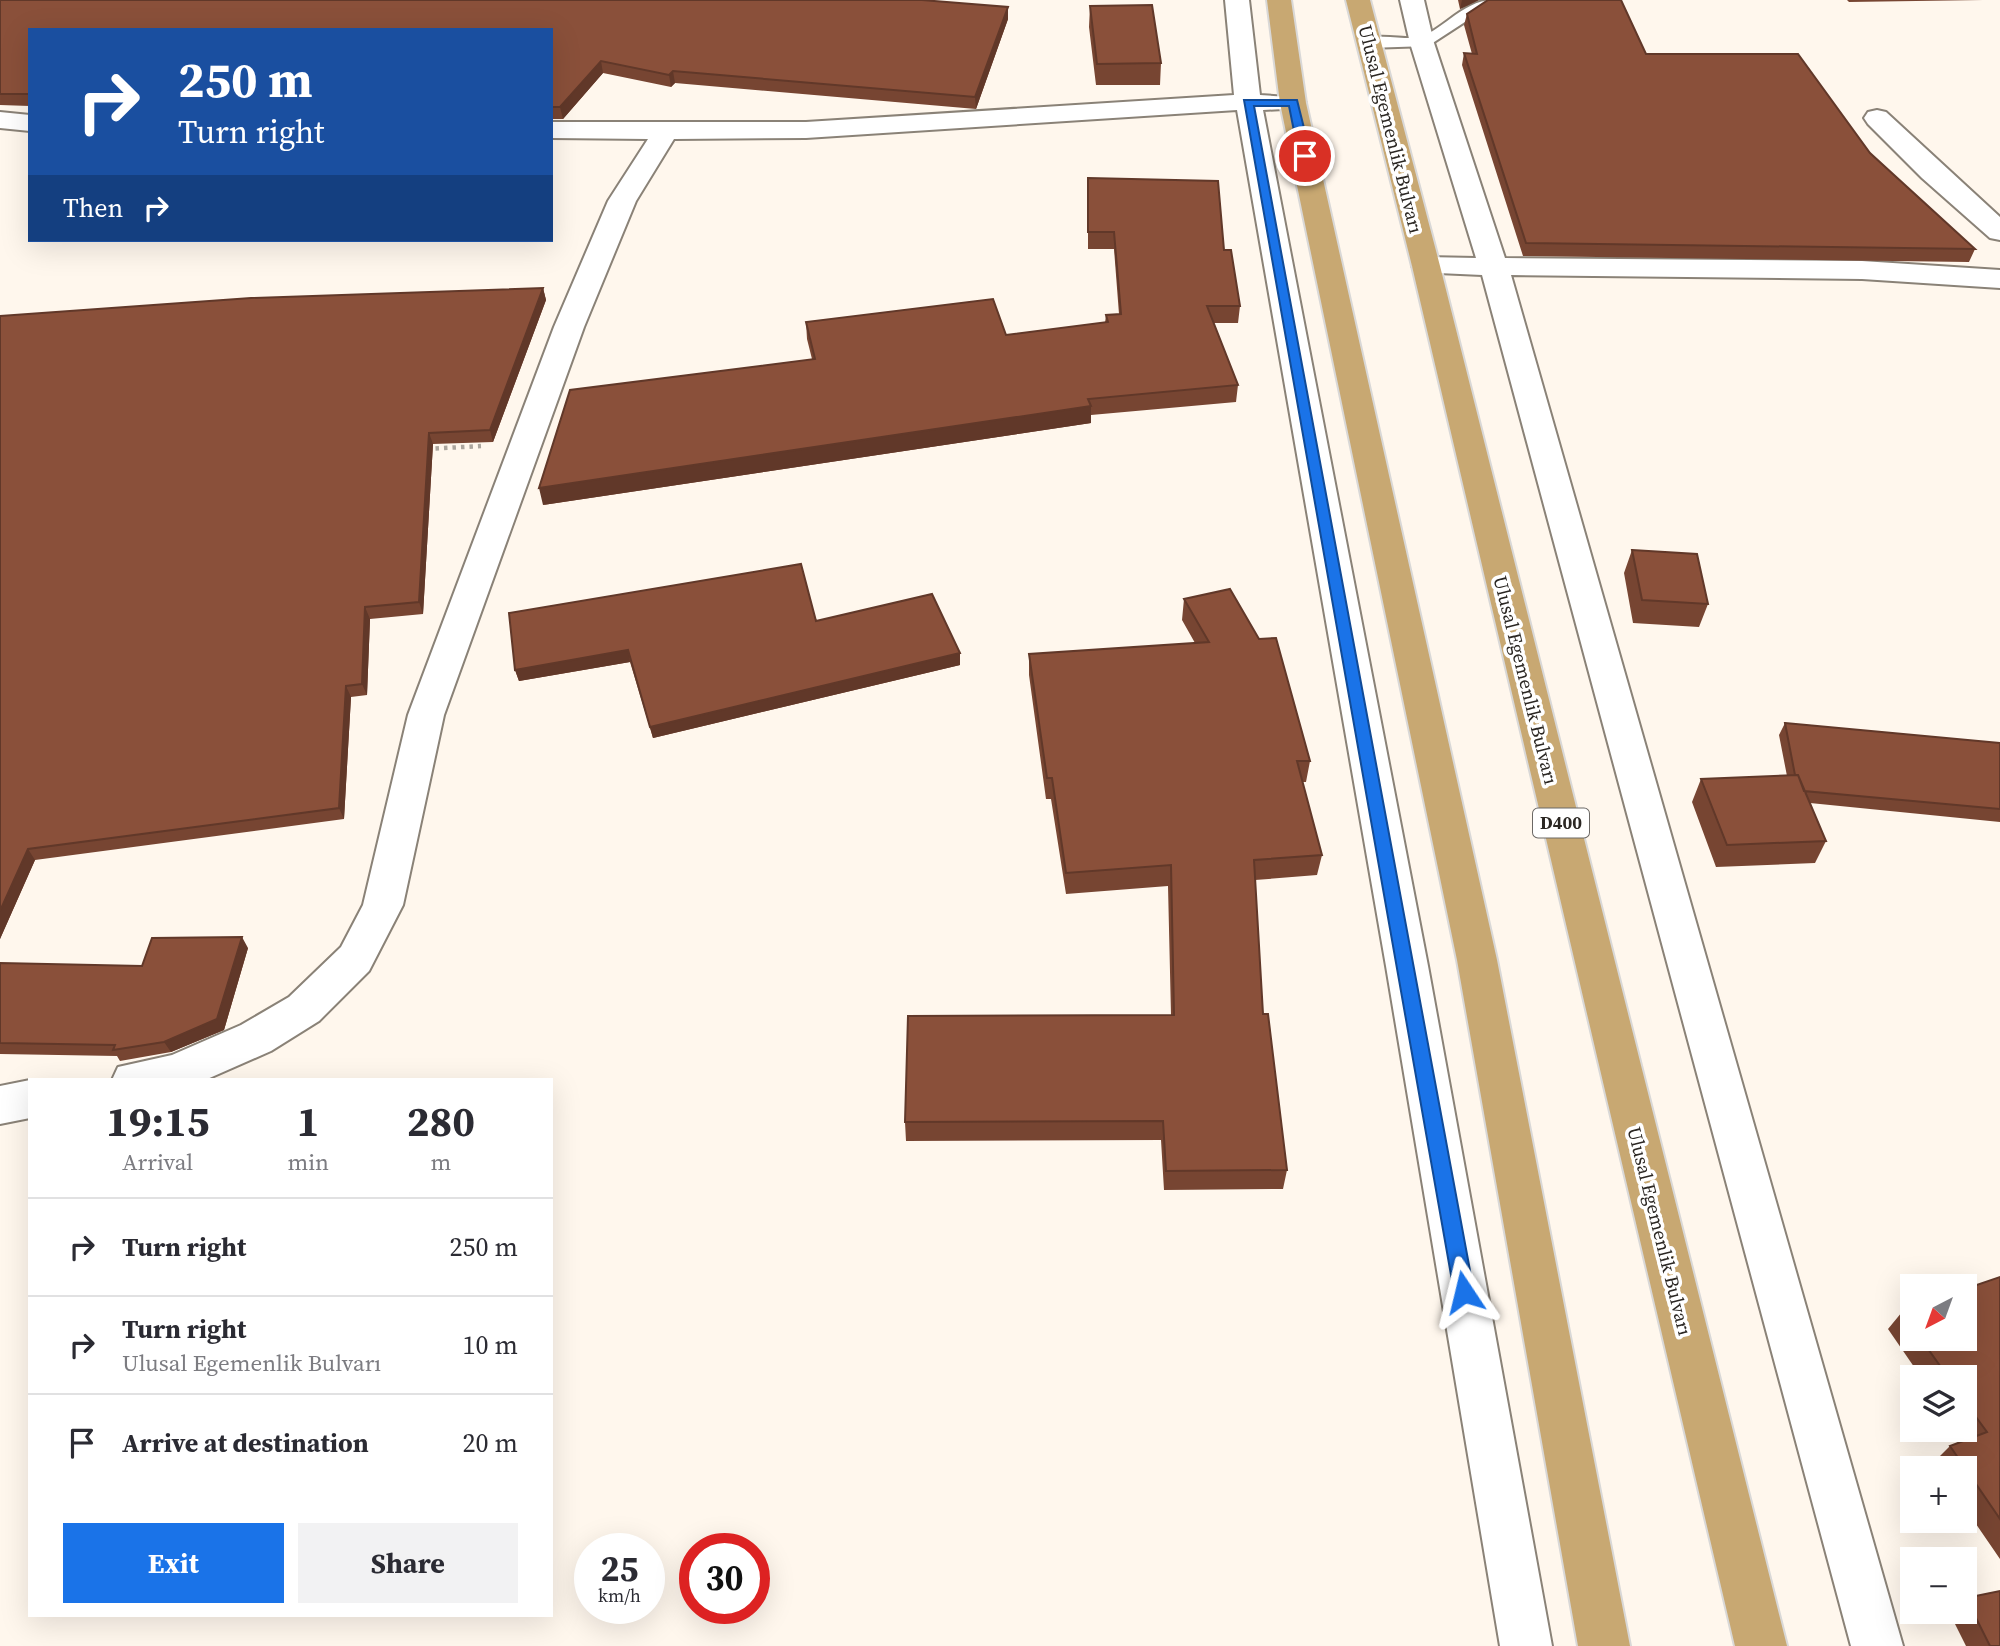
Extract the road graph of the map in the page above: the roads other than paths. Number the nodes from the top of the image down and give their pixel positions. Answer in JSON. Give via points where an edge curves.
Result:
{"nodes":[{"id":1,"x":1237,"y":0,"type":"edge"},
{"id":2,"x":1279,"y":0,"type":"edge"},
{"id":3,"x":1358,"y":0,"type":"edge"},
{"id":4,"x":1412,"y":0,"type":"edge"},
{"id":5,"x":1485,"y":0,"type":"edge"},
{"id":6,"x":1368,"y":43,"type":"junction"},
{"id":7,"x":1422,"y":43,"type":"junction"},
{"id":8,"x":1248,"y":103,"type":"junction"},
{"id":9,"x":1293,"y":103,"type":"junction"},
{"id":10,"x":1877,"y":118,"type":"dead end"},
{"id":11,"x":0,"y":120,"type":"edge"},
{"id":12,"x":28,"y":122,"type":"edge"},
{"id":13,"x":553,"y":130,"type":"edge"},
{"id":14,"x":667,"y":130,"type":"junction"},
{"id":15,"x":2000,"y":232,"type":"edge"},
{"id":16,"x":1426,"y":266,"type":"junction"},
{"id":17,"x":1494,"y":268,"type":"junction"},
{"id":18,"x":2000,"y":279,"type":"edge"},
{"id":19,"x":145,"y":1078,"type":"edge"},
{"id":20,"x":28,"y":1099,"type":"edge"},
{"id":21,"x":0,"y":1105,"type":"edge"},
{"id":22,"x":1526,"y":1646,"type":"edge"},
{"id":23,"x":1604,"y":1646,"type":"edge"},
{"id":24,"x":1761,"y":1646,"type":"edge"},
{"id":25,"x":1877,"y":1646,"type":"edge"}],
"edges":[{"from":1,"to":8,"type":"street"},
{"from":2,"to":9,"type":"highway"},
{"from":3,"to":6,"type":"highway","name":"Ulusal Egemenlik Bulvarı","number":"D400"},
{"from":4,"to":7,"type":"street"},
{"from":5,"to":7,"type":"lane"},
{"from":6,"to":7,"type":"lane"},
{"from":6,"to":16,"type":"highway","name":"Ulusal Egemenlik Bulvarı","number":"D400"},
{"from":7,"to":17,"type":"street"},
{"from":8,"to":9,"type":"street"},
{"from":8,"to":14,"type":"street","via":[[806,130]]},
{"from":8,"to":22,"type":"street"},
{"from":9,"to":23,"type":"highway","via":[[1477,960]]},
{"from":10,"to":15,"type":"street"},
{"from":11,"to":12,"type":"street"},
{"from":13,"to":14,"type":"street"},
{"from":14,"to":19,"type":"street","via":[[622,201],[569,327],[426,715],[383,905],[355,959],[304,1009],[256,1038],[176,1073]]},
{"from":16,"to":17,"type":"street"},
{"from":16,"to":24,"type":"highway","name":"Ulusal Egemenlik Bulvarı","number":"D400"},
{"from":17,"to":18,"type":"street","via":[[1862,270]]},
{"from":17,"to":25,"type":"street"},
{"from":20,"to":21,"type":"street"}]}
